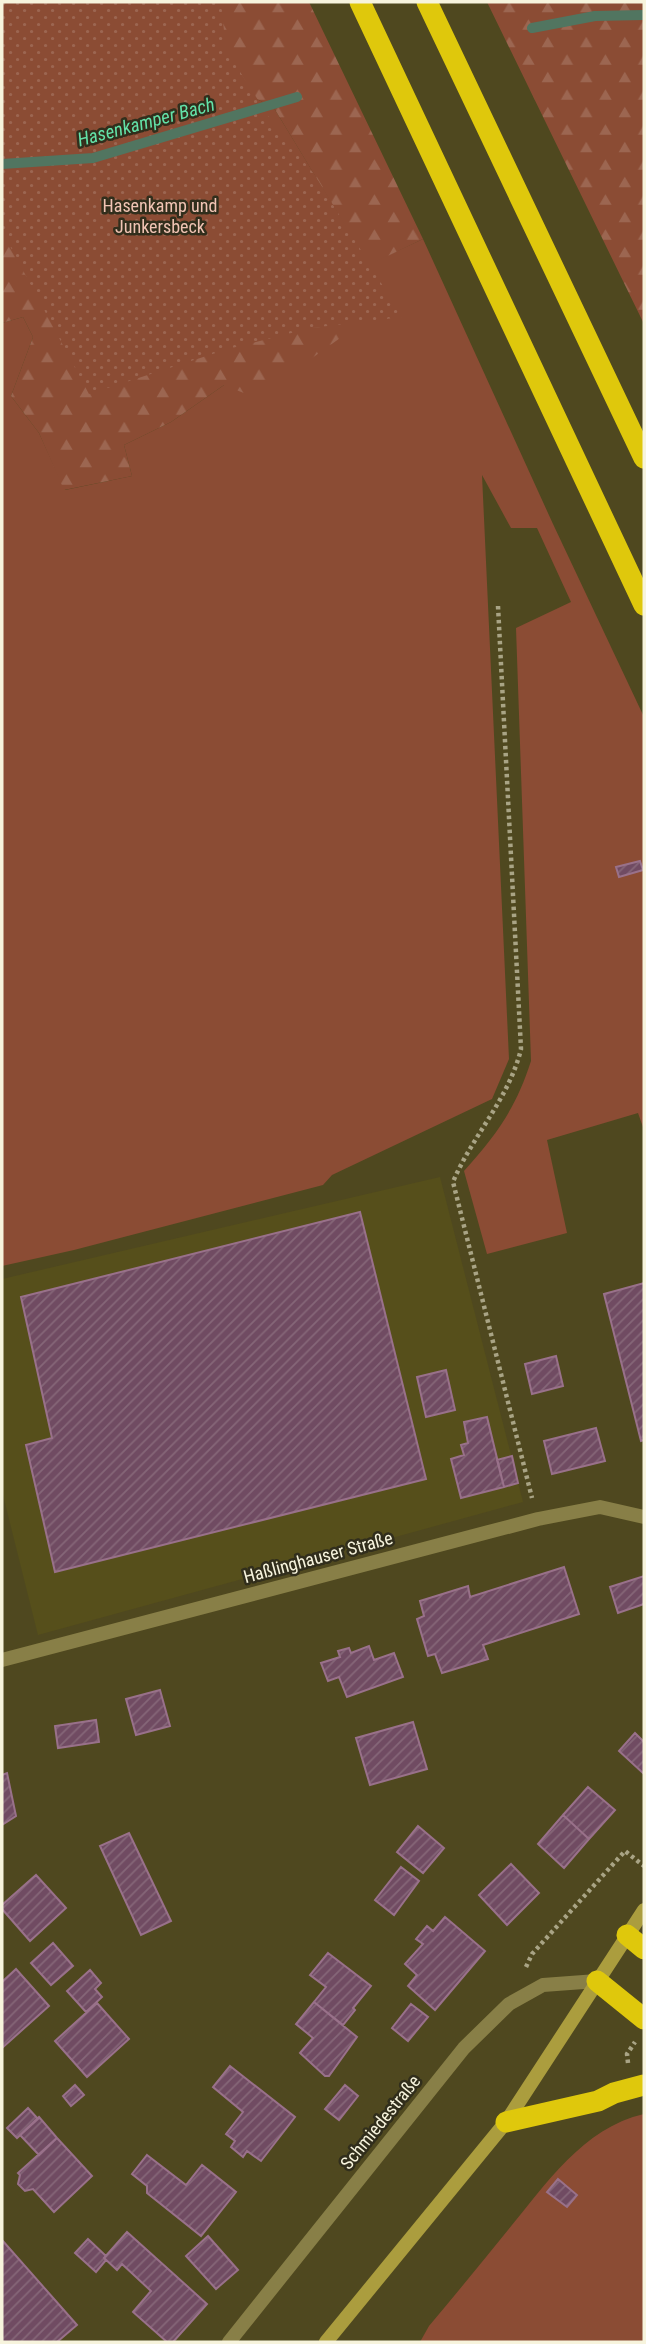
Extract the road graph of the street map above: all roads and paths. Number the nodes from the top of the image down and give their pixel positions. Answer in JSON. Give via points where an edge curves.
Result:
{"nodes":[{"id":1,"x":360,"y":2,"type":"edge"},
{"id":2,"x":427,"y":2,"type":"edge"},
{"id":3,"x":580,"y":322,"type":"junction"},
{"id":4,"x":644,"y":428,"type":"edge"},
{"id":5,"x":644,"y":458,"type":"edge"},
{"id":6,"x":644,"y":605,"type":"edge"},
{"id":7,"x":498,"y":606,"type":"dead end"},
{"id":8,"x":644,"y":1517,"type":"edge"},
{"id":9,"x":538,"y":1519,"type":"junction"},
{"id":10,"x":2,"y":1660,"type":"edge"},
{"id":11,"x":644,"y":1866,"type":"edge"},
{"id":12,"x":644,"y":1910,"type":"edge"},
{"id":13,"x":627,"y":1935,"type":"junction"},
{"id":14,"x":644,"y":1949,"type":"edge"},
{"id":15,"x":597,"y":1981,"type":"junction"},
{"id":16,"x":509,"y":2004,"type":"junction"},
{"id":17,"x":641,"y":2027,"type":"edge"},
{"id":18,"x":638,"y":2087,"type":"edge"},
{"id":19,"x":506,"y":2122,"type":"junction"},
{"id":20,"x":229,"y":2342,"type":"edge"},
{"id":21,"x":326,"y":2342,"type":"edge"}],
"edges":[{"from":1,"to":6,"type":"highway"},
{"from":2,"to":3,"type":"highway"},
{"from":3,"to":4,"type":"highway"},
{"from":3,"to":5,"type":"highway"},
{"from":7,"to":9,"type":"path","via":[[521,1049],[515,1074],[453,1182]]},
{"from":8,"to":9,"type":"street","name":"Haßlinghauser Straße","via":[[600,1507]]},
{"from":9,"to":10,"type":"street","name":"Haßlinghauser Straße"},
{"from":11,"to":16,"type":"path","via":[[625,1851],[532,1954]]},
{"from":12,"to":13,"type":"main road"},
{"from":13,"to":14,"type":"highway"},
{"from":13,"to":15,"type":"main road"},
{"from":15,"to":16,"type":"street","name":"Schmiedestraße","via":[[543,1985]]},
{"from":15,"to":17,"type":"highway"},
{"from":15,"to":19,"type":"main road"},
{"from":16,"to":20,"type":"street","name":"Schmiedestraße","via":[[464,2048]]},
{"from":17,"to":18,"type":"path","via":[[627,2054]]},
{"from":18,"to":19,"type":"highway"},
{"from":19,"to":21,"type":"main road"}]}
